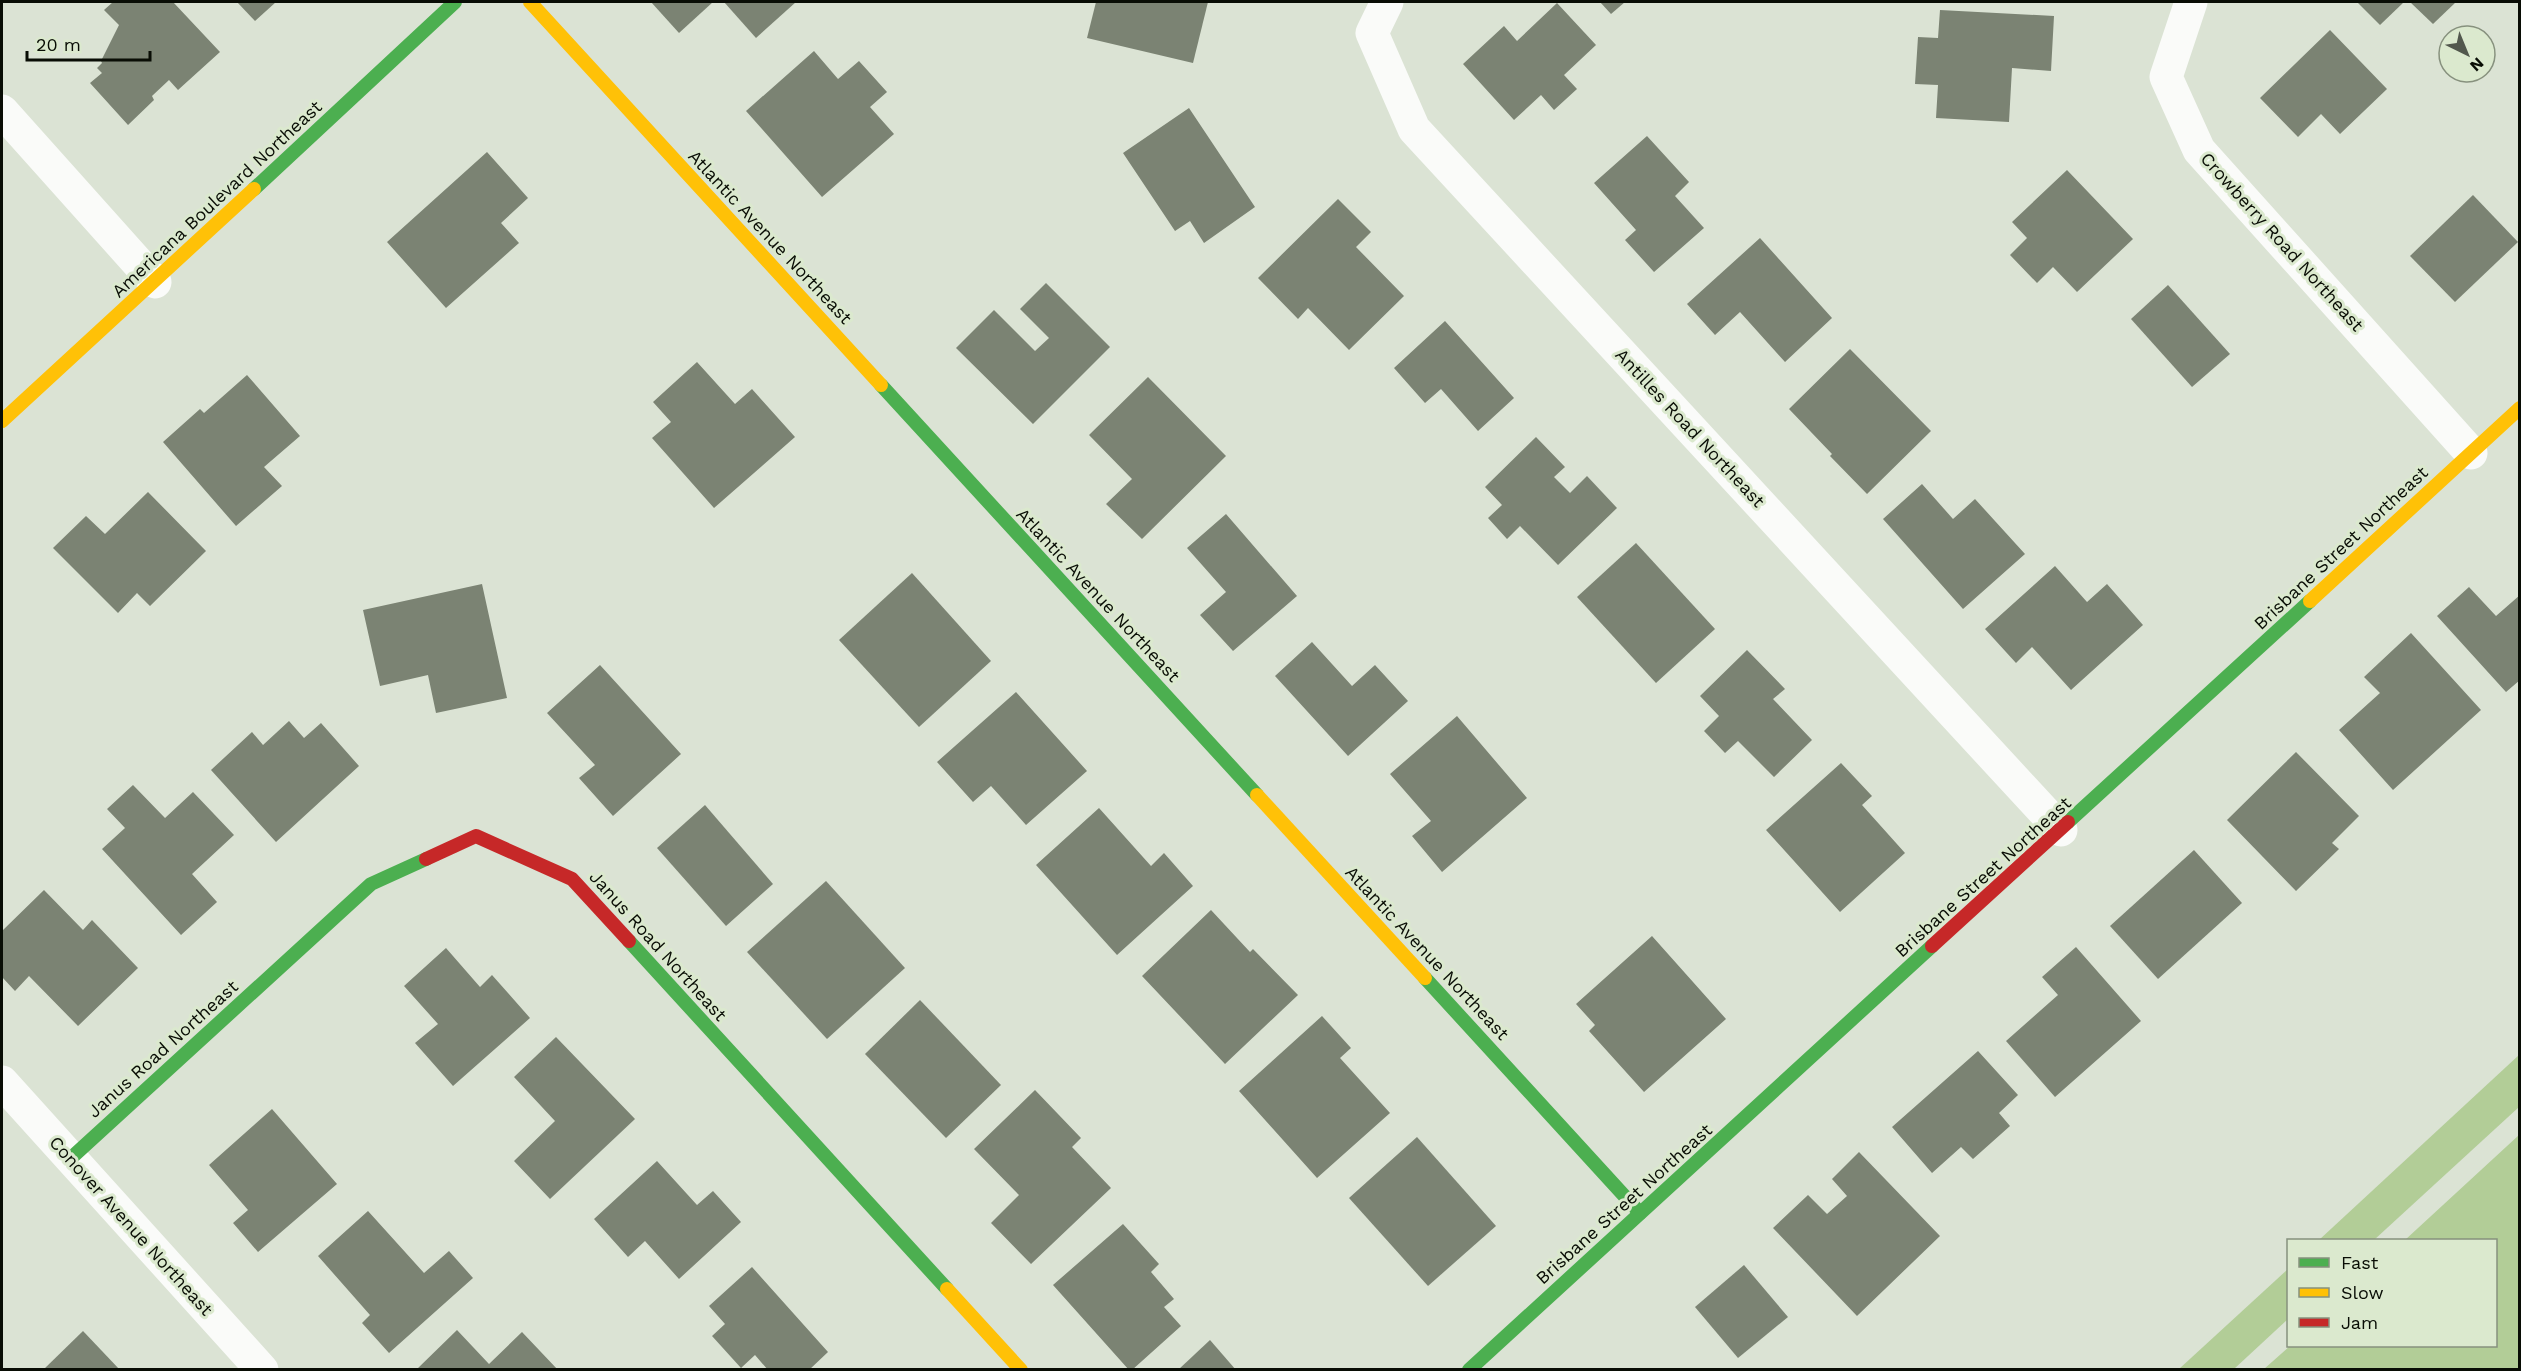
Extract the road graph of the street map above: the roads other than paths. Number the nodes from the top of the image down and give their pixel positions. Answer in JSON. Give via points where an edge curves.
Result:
{"nodes":[{"id":1,"x":455,"y":2,"type":"edge"},
{"id":2,"x":530,"y":2,"type":"edge"},
{"id":3,"x":1387,"y":2,"type":"edge"},
{"id":4,"x":2191,"y":2,"type":"edge"},
{"id":5,"x":2,"y":111,"type":"edge"},
{"id":6,"x":155,"y":282,"type":"junction"},
{"id":7,"x":2520,"y":408,"type":"edge"},
{"id":8,"x":2,"y":421,"type":"edge"},
{"id":9,"x":2471,"y":453,"type":"junction"},
{"id":10,"x":2061,"y":830,"type":"junction"},
{"id":11,"x":2,"y":1082,"type":"edge"},
{"id":12,"x":70,"y":1159,"type":"junction"},
{"id":13,"x":1640,"y":1213,"type":"junction"},
{"id":14,"x":262,"y":1370,"type":"edge"},
{"id":15,"x":1021,"y":1370,"type":"edge"},
{"id":16,"x":1470,"y":1370,"type":"edge"}],
"edges":[{"from":1,"to":6,"type":"street","name":"Americana Boulevard Northeast"},
{"from":2,"to":13,"type":"street","name":"Atlantic Avenue Northeast"},
{"from":3,"to":10,"type":"street","name":"Antilles Road Northeast","via":[[1372,33],[1414,129]]},
{"from":4,"to":9,"type":"street","name":"Crowberry Road Northeast","via":[[2166,77],[2199,150]]},
{"from":5,"to":6,"type":"street"},
{"from":6,"to":8,"type":"street","name":"Americana Boulevard Northeast"},
{"from":7,"to":9,"type":"street","name":"Brisbane Street Northeast"},
{"from":9,"to":10,"type":"street","name":"Brisbane Street Northeast"},
{"from":10,"to":13,"type":"street","name":"Brisbane Street Northeast"},
{"from":11,"to":12,"type":"street","name":"Conover Avenue Northeast"},
{"from":12,"to":14,"type":"street","name":"Conover Avenue Northeast"},
{"from":12,"to":15,"type":"street","name":"Janus Road Northeast","via":[[371,884],[476,836],[572,879]]},
{"from":13,"to":16,"type":"street","name":"Brisbane Street Northeast"}]}
